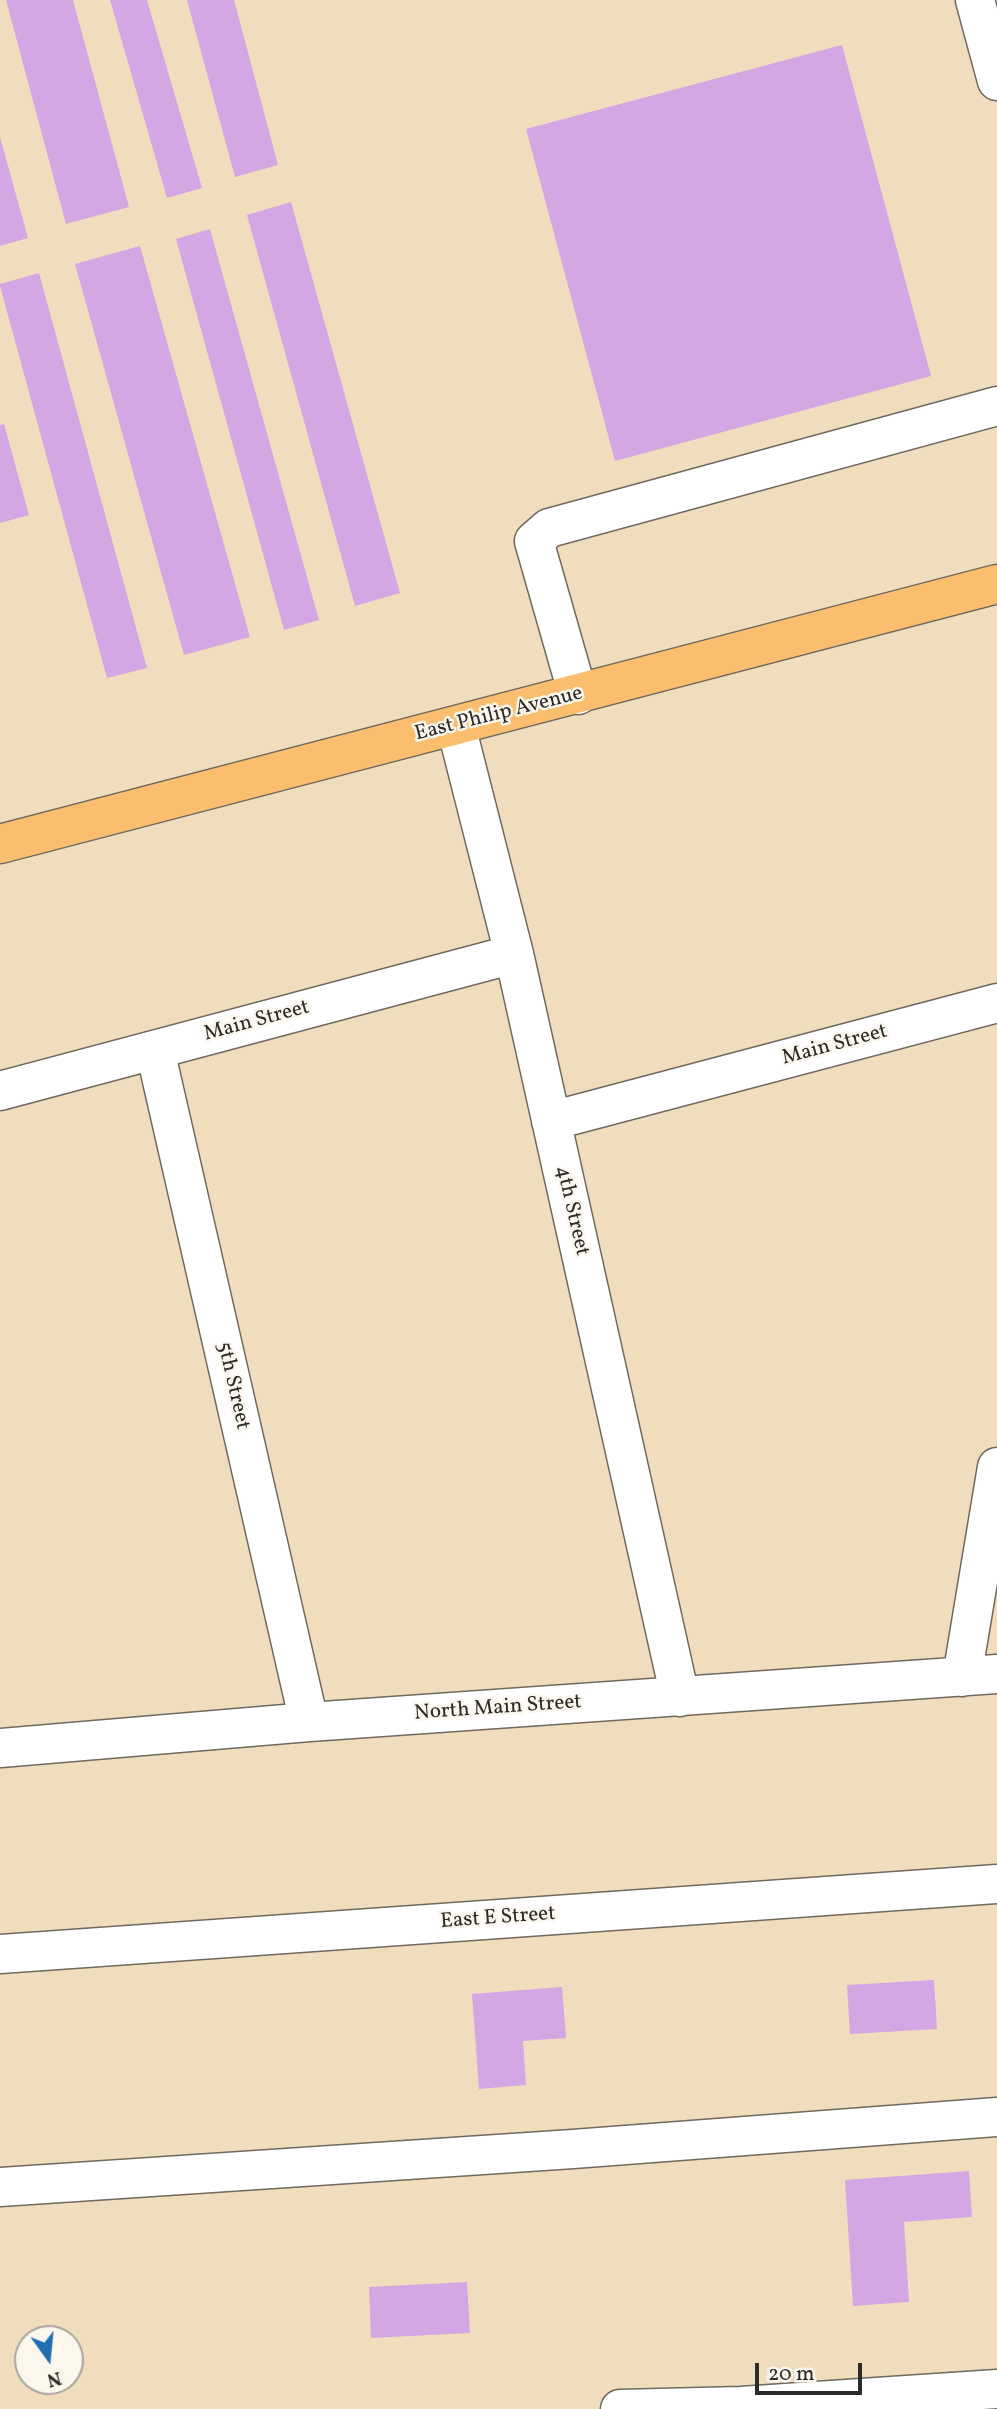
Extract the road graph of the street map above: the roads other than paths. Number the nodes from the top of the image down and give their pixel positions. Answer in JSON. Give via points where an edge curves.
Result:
{"nodes":[{"id":1,"x":975,"y":0,"type":"edge"},
{"id":2,"x":997,"y":81,"type":"edge"},
{"id":3,"x":997,"y":406,"type":"edge"},
{"id":4,"x":997,"y":584,"type":"edge"},
{"id":5,"x":578,"y":695,"type":"junction"},
{"id":6,"x":456,"y":726,"type":"junction"},
{"id":7,"x":0,"y":844,"type":"edge"},
{"id":8,"x":514,"y":954,"type":"junction"},
{"id":9,"x":997,"y":1003,"type":"edge"},
{"id":10,"x":155,"y":1050,"type":"junction"},
{"id":11,"x":0,"y":1091,"type":"edge"},
{"id":12,"x":551,"y":1121,"type":"junction"},
{"id":13,"x":997,"y":1467,"type":"edge"},
{"id":14,"x":979,"y":1675,"type":"edge"},
{"id":15,"x":680,"y":1697,"type":"junction"},
{"id":16,"x":309,"y":1722,"type":"junction"},
{"id":17,"x":0,"y":1748,"type":"edge"},
{"id":18,"x":997,"y":1884,"type":"edge"},
{"id":19,"x":0,"y":1954,"type":"edge"},
{"id":20,"x":997,"y":2117,"type":"edge"},
{"id":21,"x":0,"y":2187,"type":"edge"},
{"id":22,"x":997,"y":2389,"type":"edge"},
{"id":23,"x":680,"y":2408,"type":"edge"},
{"id":24,"x":620,"y":2409,"type":"edge"}],
"edges":[{"from":1,"to":2,"type":"street"},
{"from":3,"to":5,"type":"street","via":[[548,528],[534,541]]},
{"from":4,"to":5,"type":"main road","name":"East Philip Avenue"},
{"from":5,"to":6,"type":"main road","name":"East Philip Avenue"},
{"from":6,"to":7,"type":"main road","name":"East Philip Avenue"},
{"from":6,"to":8,"type":"street","name":"4th Street"},
{"from":8,"to":10,"type":"street","name":"Main Street"},
{"from":8,"to":12,"type":"street","name":"4th Street"},
{"from":9,"to":12,"type":"street","name":"Main Street"},
{"from":10,"to":11,"type":"street","name":"Main Street"},
{"from":10,"to":16,"type":"street","name":"5th Street"},
{"from":12,"to":15,"type":"street","name":"4th Street"},
{"from":13,"to":14,"type":"street"},
{"from":14,"to":15,"type":"street","name":"North Main Street"},
{"from":15,"to":16,"type":"street","name":"North Main Street"},
{"from":16,"to":17,"type":"street","name":"North Main Street"},
{"from":18,"to":19,"type":"street","name":"East E Street"},
{"from":20,"to":21,"type":"street"},
{"from":22,"to":23,"type":"street"},
{"from":23,"to":24,"type":"street"}]}
